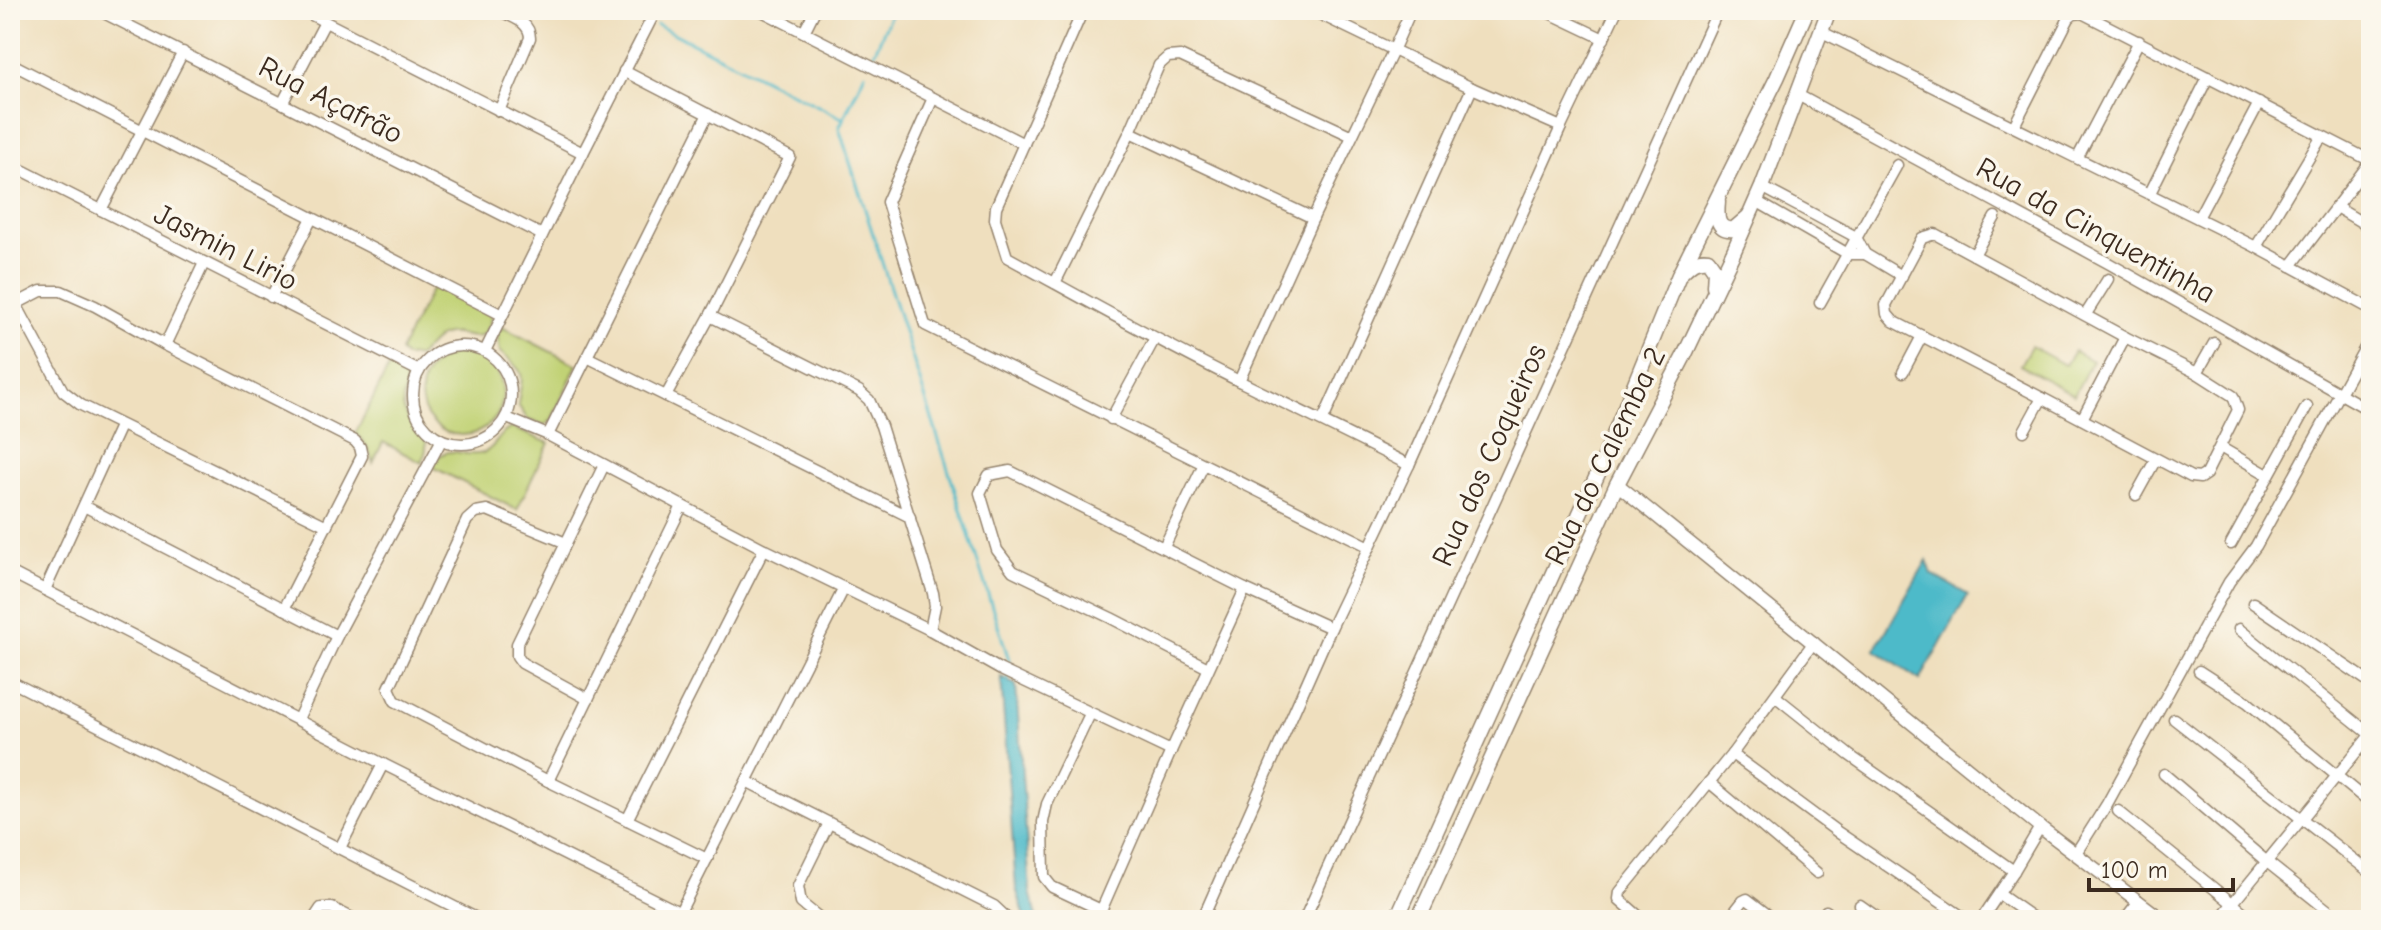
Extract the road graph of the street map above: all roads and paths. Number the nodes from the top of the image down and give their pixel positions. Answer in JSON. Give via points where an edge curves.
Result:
{"nodes":[{"id":1,"x":98,"y":10,"type":"edge"},
{"id":2,"x":302,"y":10,"type":"edge"},
{"id":3,"x":498,"y":10,"type":"edge"},
{"id":4,"x":760,"y":10,"type":"edge"},
{"id":5,"x":815,"y":10,"type":"edge"},
{"id":6,"x":1083,"y":10,"type":"edge"},
{"id":7,"x":1311,"y":10,"type":"edge"},
{"id":8,"x":1411,"y":10,"type":"edge"},
{"id":9,"x":1543,"y":10,"type":"edge"},
{"id":10,"x":1617,"y":10,"type":"edge"},
{"id":11,"x":1718,"y":10,"type":"edge"},
{"id":12,"x":1807,"y":10,"type":"edge"},
{"id":13,"x":1829,"y":10,"type":"edge"},
{"id":14,"x":654,"y":13,"type":"edge"},
{"id":15,"x":325,"y":22,"type":"junction"},
{"id":16,"x":1820,"y":31,"type":"junction"},
{"id":17,"x":804,"y":32,"type":"junction"},
{"id":18,"x":1604,"y":39,"type":"junction"},
{"id":19,"x":2139,"y":41,"type":"junction"},
{"id":20,"x":1393,"y":51,"type":"junction"},
{"id":21,"x":183,"y":52,"type":"junction"},
{"id":22,"x":10,"y":63,"type":"edge"},
{"id":23,"x":624,"y":71,"type":"junction"},
{"id":24,"x":2208,"y":77,"type":"junction"},
{"id":25,"x":1472,"y":88,"type":"junction"},
{"id":26,"x":1796,"y":94,"type":"junction"},
{"id":27,"x":933,"y":98,"type":"junction"},
{"id":28,"x":283,"y":102,"type":"junction"},
{"id":29,"x":2259,"y":103,"type":"junction"},
{"id":30,"x":499,"y":111,"type":"junction"},
{"id":31,"x":708,"y":114,"type":"junction"},
{"id":32,"x":2014,"y":126,"type":"junction"},
{"id":33,"x":1561,"y":127,"type":"junction"},
{"id":34,"x":141,"y":132,"type":"junction"},
{"id":35,"x":1130,"y":132,"type":"junction"},
{"id":36,"x":1352,"y":136,"type":"junction"},
{"id":37,"x":2322,"y":136,"type":"junction"},
{"id":38,"x":1024,"y":144,"type":"junction"},
{"id":39,"x":583,"y":153,"type":"junction"},
{"id":40,"x":2078,"y":157,"type":"junction"},
{"id":41,"x":1897,"y":165,"type":"dead end"},
{"id":42,"x":10,"y":168,"type":"edge"},
{"id":43,"x":1762,"y":187,"type":"junction"},
{"id":44,"x":2150,"y":193,"type":"junction"},
{"id":45,"x":1719,"y":196,"type":"junction"},
{"id":46,"x":1753,"y":207,"type":"junction"},
{"id":47,"x":2336,"y":207,"type":"junction"},
{"id":48,"x":101,"y":210,"type":"junction"},
{"id":49,"x":1995,"y":217,"type":"dead end"},
{"id":50,"x":312,"y":218,"type":"junction"},
{"id":51,"x":1313,"y":218,"type":"junction"},
{"id":52,"x":2198,"y":218,"type":"junction"},
{"id":53,"x":2371,"y":228,"type":"edge"},
{"id":54,"x":542,"y":235,"type":"junction"},
{"id":55,"x":1856,"y":237,"type":"junction"},
{"id":56,"x":2256,"y":247,"type":"junction"},
{"id":57,"x":1848,"y":254,"type":"junction"},
{"id":58,"x":1865,"y":254,"type":"junction"},
{"id":59,"x":1974,"y":255,"type":"junction"},
{"id":60,"x":204,"y":263,"type":"junction"},
{"id":61,"x":2291,"y":266,"type":"junction"},
{"id":62,"x":1679,"y":275,"type":"junction"},
{"id":63,"x":1902,"y":276,"type":"junction"},
{"id":64,"x":2108,"y":279,"type":"dead end"},
{"id":65,"x":1055,"y":283,"type":"junction"},
{"id":66,"x":10,"y":293,"type":"edge"},
{"id":67,"x":1713,"y":295,"type":"junction"},
{"id":68,"x":271,"y":297,"type":"junction"},
{"id":69,"x":1820,"y":303,"type":"dead end"},
{"id":70,"x":16,"y":304,"type":"junction"},
{"id":71,"x":2371,"y":309,"type":"edge"},
{"id":72,"x":2086,"y":314,"type":"junction"},
{"id":73,"x":502,"y":315,"type":"junction"},
{"id":74,"x":710,"y":316,"type":"junction"},
{"id":75,"x":1922,"y":336,"type":"junction"},
{"id":76,"x":2125,"y":337,"type":"junction"},
{"id":77,"x":2371,"y":337,"type":"edge"},
{"id":78,"x":1155,"y":338,"type":"junction"},
{"id":79,"x":2214,"y":343,"type":"dead end"},
{"id":80,"x":165,"y":345,"type":"junction"},
{"id":81,"x":485,"y":351,"type":"junction"},
{"id":82,"x":587,"y":357,"type":"junction"},
{"id":83,"x":419,"y":371,"type":"junction"},
{"id":84,"x":1903,"y":372,"type":"dead end"},
{"id":85,"x":2197,"y":373,"type":"junction"},
{"id":86,"x":1239,"y":381,"type":"junction"},
{"id":87,"x":2339,"y":392,"type":"junction"},
{"id":88,"x":666,"y":396,"type":"junction"},
{"id":89,"x":2042,"y":398,"type":"junction"},
{"id":90,"x":2307,"y":406,"type":"dead end"},
{"id":91,"x":2371,"y":411,"type":"edge"},
{"id":92,"x":507,"y":418,"type":"junction"},
{"id":93,"x":1111,"y":419,"type":"junction"},
{"id":94,"x":2082,"y":419,"type":"junction"},
{"id":95,"x":1323,"y":420,"type":"junction"},
{"id":96,"x":120,"y":426,"type":"junction"},
{"id":97,"x":2024,"y":431,"type":"dead end"},
{"id":98,"x":548,"y":435,"type":"junction"},
{"id":99,"x":441,"y":441,"type":"junction"},
{"id":100,"x":2220,"y":447,"type":"junction"},
{"id":101,"x":2156,"y":459,"type":"junction"},
{"id":102,"x":604,"y":465,"type":"junction"},
{"id":103,"x":1409,"y":465,"type":"junction"},
{"id":104,"x":1203,"y":466,"type":"junction"},
{"id":105,"x":2268,"y":475,"type":"junction"},
{"id":106,"x":1617,"y":484,"type":"junction"},
{"id":107,"x":2136,"y":495,"type":"dead end"},
{"id":108,"x":84,"y":506,"type":"junction"},
{"id":109,"x":682,"y":506,"type":"junction"},
{"id":110,"x":910,"y":517,"type":"junction"},
{"id":111,"x":327,"y":526,"type":"junction"},
{"id":112,"x":566,"y":543,"type":"junction"},
{"id":113,"x":2231,"y":544,"type":"dead end"},
{"id":114,"x":1164,"y":547,"type":"junction"},
{"id":115,"x":1370,"y":547,"type":"junction"},
{"id":116,"x":764,"y":549,"type":"junction"},
{"id":117,"x":10,"y":572,"type":"edge"},
{"id":118,"x":844,"y":588,"type":"junction"},
{"id":119,"x":1245,"y":589,"type":"junction"},
{"id":120,"x":45,"y":590,"type":"junction"},
{"id":121,"x":2253,"y":603,"type":"dead end"},
{"id":122,"x":284,"y":609,"type":"junction"},
{"id":123,"x":1331,"y":628,"type":"junction"},
{"id":124,"x":2239,"y":629,"type":"dead end"},
{"id":125,"x":930,"y":630,"type":"junction"},
{"id":126,"x":337,"y":636,"type":"junction"},
{"id":127,"x":1814,"y":642,"type":"junction"},
{"id":128,"x":1208,"y":668,"type":"junction"},
{"id":129,"x":2199,"y":671,"type":"dead end"},
{"id":130,"x":10,"y":681,"type":"edge"},
{"id":131,"x":2371,"y":683,"type":"edge"},
{"id":132,"x":1775,"y":696,"type":"junction"},
{"id":133,"x":588,"y":699,"type":"junction"},
{"id":134,"x":1090,"y":714,"type":"junction"},
{"id":135,"x":298,"y":719,"type":"junction"},
{"id":136,"x":2174,"y":719,"type":"dead end"},
{"id":137,"x":2371,"y":734,"type":"edge"},
{"id":138,"x":1171,"y":751,"type":"junction"},
{"id":139,"x":1732,"y":754,"type":"junction"},
{"id":140,"x":383,"y":764,"type":"junction"},
{"id":141,"x":2164,"y":774,"type":"dead end"},
{"id":142,"x":2337,"y":776,"type":"junction"},
{"id":143,"x":548,"y":781,"type":"junction"},
{"id":144,"x":748,"y":782,"type":"junction"},
{"id":145,"x":1709,"y":782,"type":"junction"},
{"id":146,"x":2371,"y":804,"type":"edge"},
{"id":147,"x":2118,"y":811,"type":"dead end"},
{"id":148,"x":2302,"y":819,"type":"junction"},
{"id":149,"x":627,"y":820,"type":"junction"},
{"id":150,"x":829,"y":823,"type":"junction"},
{"id":151,"x":2040,"y":827,"type":"junction"},
{"id":152,"x":340,"y":848,"type":"junction"},
{"id":153,"x":2076,"y":853,"type":"junction"},
{"id":154,"x":707,"y":859,"type":"junction"},
{"id":155,"x":2267,"y":862,"type":"junction"},
{"id":156,"x":2014,"y":871,"type":"junction"},
{"id":157,"x":1817,"y":873,"type":"dead end"},
{"id":158,"x":2371,"y":873,"type":"edge"},
{"id":159,"x":1999,"y":894,"type":"junction"},
{"id":160,"x":2139,"y":901,"type":"junction"},
{"id":161,"x":2233,"y":904,"type":"junction"},
{"id":162,"x":1860,"y":905,"type":"dead end"},
{"id":163,"x":1826,"y":911,"type":"dead end"},
{"id":164,"x":680,"y":912,"type":"junction"},
{"id":165,"x":1099,"y":915,"type":"edge"},
{"id":166,"x":1768,"y":915,"type":"dead end"},
{"id":167,"x":313,"y":920,"type":"edge"},
{"id":168,"x":356,"y":920,"type":"edge"},
{"id":169,"x":480,"y":920,"type":"edge"},
{"id":170,"x":695,"y":920,"type":"edge"},
{"id":171,"x":822,"y":920,"type":"edge"},
{"id":172,"x":1009,"y":920,"type":"edge"},
{"id":173,"x":1202,"y":920,"type":"edge"},
{"id":174,"x":1304,"y":920,"type":"edge"},
{"id":175,"x":1396,"y":920,"type":"edge"},
{"id":176,"x":1418,"y":920,"type":"edge"},
{"id":177,"x":1643,"y":920,"type":"edge"},
{"id":178,"x":1728,"y":920,"type":"edge"},
{"id":179,"x":1838,"y":920,"type":"edge"},
{"id":180,"x":1881,"y":920,"type":"edge"},
{"id":181,"x":1967,"y":920,"type":"edge"},
{"id":182,"x":1981,"y":920,"type":"edge"},
{"id":183,"x":2036,"y":920,"type":"edge"},
{"id":184,"x":2124,"y":920,"type":"edge"},
{"id":185,"x":2163,"y":920,"type":"edge"},
{"id":186,"x":2219,"y":920,"type":"edge"},
{"id":187,"x":2253,"y":920,"type":"edge"},
{"id":188,"x":2340,"y":920,"type":"edge"}],
"edges":[{"from":1,"to":21,"type":"street","name":"Rua Açafrão"},
{"from":2,"to":15,"type":"street"},
{"from":3,"to":30,"type":"street","via":[[530,31]]},
{"from":4,"to":17,"type":"street"},
{"from":5,"to":17,"type":"street"},
{"from":6,"to":38,"type":"street"},
{"from":7,"to":20,"type":"street"},
{"from":8,"to":20,"type":"street"},
{"from":9,"to":18,"type":"street"},
{"from":10,"to":18,"type":"street"},
{"from":11,"to":174,"type":"street","name":"Rua dos Coqueiros"},
{"from":12,"to":45,"type":"main road","name":"Rua do Calemba 2"},
{"from":13,"to":16,"type":"main road","name":"Rua do Calemba 2"},
{"from":14,"to":23,"type":"street"},
{"from":15,"to":28,"type":"street"},
{"from":15,"to":30,"type":"street"},
{"from":16,"to":26,"type":"main road","name":"Rua do Calemba 2"},
{"from":16,"to":32,"type":"street"},
{"from":17,"to":27,"type":"street"},
{"from":18,"to":33,"type":"street"},
{"from":19,"to":24,"type":"street"},
{"from":19,"to":32,"type":"street","via":[[2082,13],[2072,15]]},
{"from":19,"to":40,"type":"street"},
{"from":20,"to":25,"type":"street"},
{"from":20,"to":36,"type":"street"},
{"from":21,"to":28,"type":"street","name":"Rua Açafrão"},
{"from":21,"to":34,"type":"street"},
{"from":22,"to":34,"type":"street"},
{"from":23,"to":31,"type":"street"},
{"from":23,"to":39,"type":"street"},
{"from":24,"to":29,"type":"street"},
{"from":24,"to":44,"type":"street"},
{"from":25,"to":33,"type":"street"},
{"from":25,"to":95,"type":"street"},
{"from":26,"to":43,"type":"main road","name":"Rua do Calemba 2"},
{"from":26,"to":87,"type":"street","name":"Rua da Cinquentinha"},
{"from":27,"to":38,"type":"street"},
{"from":27,"to":93,"type":"street","via":[[887,202],[925,325]]},
{"from":28,"to":54,"type":"street","name":"Rua Açafrão"},
{"from":29,"to":37,"type":"street"},
{"from":29,"to":52,"type":"street"},
{"from":30,"to":39,"type":"street"},
{"from":31,"to":74,"type":"street","via":[[790,157]]},
{"from":31,"to":82,"type":"street"},
{"from":32,"to":40,"type":"street"},
{"from":33,"to":103,"type":"street"},
{"from":34,"to":48,"type":"street"},
{"from":34,"to":50,"type":"street"},
{"from":35,"to":36,"type":"street","via":[[1159,65],[1174,55]]},
{"from":35,"to":51,"type":"street"},
{"from":35,"to":65,"type":"street"},
{"from":36,"to":51,"type":"street"},
{"from":37,"to":47,"type":"street","via":[[2371,161]]},
{"from":37,"to":56,"type":"street"},
{"from":38,"to":65,"type":"street","via":[[995,219],[1007,257]]},
{"from":39,"to":54,"type":"street"},
{"from":40,"to":44,"type":"street"},
{"from":41,"to":55,"type":"street"},
{"from":42,"to":48,"type":"street","name":"Jasmin Lirio"},
{"from":43,"to":46,"type":"main road","name":"Rua do Calemba 2"},
{"from":43,"to":55,"type":"street"},
{"from":44,"to":52,"type":"street"},
{"from":45,"to":46,"type":"main road","via":[[1717,215],[1723,228],[1734,229]]},
{"from":45,"to":62,"type":"main road","name":"Rua do Calemba 2"},
{"from":46,"to":57,"type":"street"},
{"from":46,"to":67,"type":"main road","name":"Rua do Calemba 2"},
{"from":47,"to":53,"type":"street"},
{"from":47,"to":61,"type":"street"},
{"from":48,"to":60,"type":"street","name":"Jasmin Lirio"},
{"from":49,"to":59,"type":"street"},
{"from":50,"to":68,"type":"street"},
{"from":50,"to":73,"type":"street"},
{"from":51,"to":86,"type":"street"},
{"from":52,"to":56,"type":"street"},
{"from":54,"to":73,"type":"street"},
{"from":55,"to":57,"type":"street"},
{"from":55,"to":58,"type":"street"},
{"from":56,"to":61,"type":"street"},
{"from":57,"to":58,"type":"street"},
{"from":57,"to":69,"type":"street"},
{"from":58,"to":63,"type":"street"},
{"from":59,"to":63,"type":"street","via":[[1935,234],[1927,235]]},
{"from":59,"to":72,"type":"street"},
{"from":60,"to":68,"type":"street","name":"Jasmin Lirio"},
{"from":60,"to":80,"type":"street"},
{"from":61,"to":71,"type":"street"},
{"from":62,"to":67,"type":"main road","via":[[1692,263],[1708,260],[1715,270]]},
{"from":62,"to":175,"type":"main road","name":"Rua do Calemba 2","via":[[1600,469]]},
{"from":63,"to":75,"type":"street","via":[[1886,305],[1887,314]]},
{"from":64,"to":72,"type":"street"},
{"from":65,"to":78,"type":"street"},
{"from":66,"to":70,"type":"street"},
{"from":67,"to":106,"type":"main road","name":"Rua do Calemba 2"},
{"from":68,"to":83,"type":"street","name":"Jasmin Lirio"},
{"from":70,"to":80,"type":"street","via":[[41,291],[61,291]]},
{"from":70,"to":96,"type":"street","via":[[63,391]]},
{"from":72,"to":76,"type":"street"},
{"from":73,"to":81,"type":"street"},
{"from":74,"to":88,"type":"street"},
{"from":74,"to":110,"type":"street","via":[[869,400]]},
{"from":75,"to":84,"type":"street"},
{"from":75,"to":89,"type":"street"},
{"from":76,"to":85,"type":"street"},
{"from":76,"to":94,"type":"street"},
{"from":77,"to":87,"type":"street"},
{"from":78,"to":86,"type":"street"},
{"from":78,"to":93,"type":"street"},
{"from":79,"to":85,"type":"street"},
{"from":80,"to":111,"type":"street","via":[[355,441],[362,456]]},
{"from":81,"to":83,"type":"street","via":[[452,346],[426,359]]},
{"from":81,"to":92,"type":"street","via":[[510,382]]},
{"from":82,"to":88,"type":"street"},
{"from":82,"to":98,"type":"street"},
{"from":83,"to":99,"type":"street","via":[[412,398],[416,414]]},
{"from":85,"to":100,"type":"street","via":[[2237,402]]},
{"from":86,"to":95,"type":"street"},
{"from":87,"to":91,"type":"street","name":"Rua da Cinquentinha"},
{"from":87,"to":153,"type":"street","via":[[2256,546],[2229,582]]},
{"from":88,"to":110,"type":"street"},
{"from":89,"to":94,"type":"street"},
{"from":89,"to":97,"type":"street"},
{"from":90,"to":105,"type":"street"},
{"from":92,"to":98,"type":"street"},
{"from":92,"to":99,"type":"street","via":[[478,442]]},
{"from":93,"to":104,"type":"street"},
{"from":94,"to":101,"type":"street"},
{"from":95,"to":103,"type":"street"},
{"from":96,"to":108,"type":"street"},
{"from":96,"to":111,"type":"street"},
{"from":98,"to":102,"type":"street"},
{"from":99,"to":126,"type":"street"},
{"from":100,"to":101,"type":"street","via":[[2200,478]]},
{"from":100,"to":105,"type":"street"},
{"from":101,"to":107,"type":"street"},
{"from":102,"to":109,"type":"street"},
{"from":102,"to":112,"type":"street"},
{"from":103,"to":115,"type":"street"},
{"from":104,"to":114,"type":"street"},
{"from":104,"to":115,"type":"street"},
{"from":105,"to":113,"type":"street"},
{"from":106,"to":127,"type":"street"},
{"from":106,"to":176,"type":"main road","name":"Rua do Calemba 2"},
{"from":108,"to":120,"type":"street"},
{"from":108,"to":122,"type":"street"},
{"from":109,"to":116,"type":"street"},
{"from":109,"to":133,"type":"street"},
{"from":110,"to":125,"type":"street","via":[[933,593]]},
{"from":111,"to":122,"type":"street"},
{"from":112,"to":133,"type":"street","via":[[517,644],[517,656]]},
{"from":112,"to":143,"type":"street","via":[[500,513],[476,512],[460,533],[389,688],[395,701]]},
{"from":114,"to":119,"type":"street"},
{"from":114,"to":128,"type":"street","via":[[1010,471],[989,475],[980,493],[997,550],[1013,571]]},
{"from":115,"to":123,"type":"street"},
{"from":116,"to":118,"type":"street"},
{"from":116,"to":149,"type":"street"},
{"from":117,"to":120,"type":"street"},
{"from":118,"to":125,"type":"street"},
{"from":118,"to":144,"type":"street"},
{"from":119,"to":123,"type":"street"},
{"from":119,"to":128,"type":"street"},
{"from":120,"to":135,"type":"street"},
{"from":121,"to":131,"type":"street"},
{"from":122,"to":126,"type":"street"},
{"from":123,"to":173,"type":"street"},
{"from":124,"to":137,"type":"street"},
{"from":125,"to":134,"type":"street"},
{"from":126,"to":135,"type":"street"},
{"from":127,"to":132,"type":"street"},
{"from":127,"to":151,"type":"street"},
{"from":128,"to":138,"type":"street"},
{"from":129,"to":142,"type":"street","via":[[2247,702]]},
{"from":130,"to":152,"type":"street"},
{"from":132,"to":139,"type":"street"},
{"from":132,"to":156,"type":"street"},
{"from":133,"to":143,"type":"street"},
{"from":134,"to":138,"type":"street"},
{"from":134,"to":165,"type":"street","via":[[1047,804],[1044,877]]},
{"from":135,"to":140,"type":"street"},
{"from":136,"to":148,"type":"street"},
{"from":137,"to":142,"type":"street"},
{"from":138,"to":165,"type":"street"},
{"from":139,"to":145,"type":"street"},
{"from":139,"to":181,"type":"street"},
{"from":140,"to":152,"type":"street"},
{"from":140,"to":164,"type":"street"},
{"from":141,"to":155,"type":"street"},
{"from":142,"to":146,"type":"street"},
{"from":142,"to":148,"type":"street"},
{"from":143,"to":149,"type":"street"},
{"from":144,"to":150,"type":"street"},
{"from":144,"to":154,"type":"street"},
{"from":145,"to":157,"type":"street"},
{"from":145,"to":177,"type":"street","via":[[1620,892],[1623,905]]},
{"from":147,"to":161,"type":"street"},
{"from":148,"to":155,"type":"street"},
{"from":148,"to":158,"type":"street"},
{"from":149,"to":154,"type":"street"},
{"from":150,"to":171,"type":"street","via":[[798,886],[801,903]]},
{"from":150,"to":172,"type":"street","via":[[994,906]]},
{"from":151,"to":153,"type":"street"},
{"from":151,"to":156,"type":"street"},
{"from":152,"to":169,"type":"street"},
{"from":153,"to":160,"type":"street"},
{"from":154,"to":164,"type":"street"},
{"from":155,"to":161,"type":"street"},
{"from":155,"to":188,"type":"street"},
{"from":156,"to":159,"type":"street"},
{"from":159,"to":182,"type":"street"},
{"from":159,"to":183,"type":"street"},
{"from":160,"to":184,"type":"street"},
{"from":160,"to":185,"type":"street"},
{"from":161,"to":186,"type":"street"},
{"from":161,"to":187,"type":"street"},
{"from":162,"to":180,"type":"street"},
{"from":163,"to":179,"type":"street"},
{"from":164,"to":170,"type":"street"},
{"from":166,"to":178,"type":"street","via":[[1747,899]]},
{"from":167,"to":168,"type":"street","via":[[321,908],[332,908]]}]}
